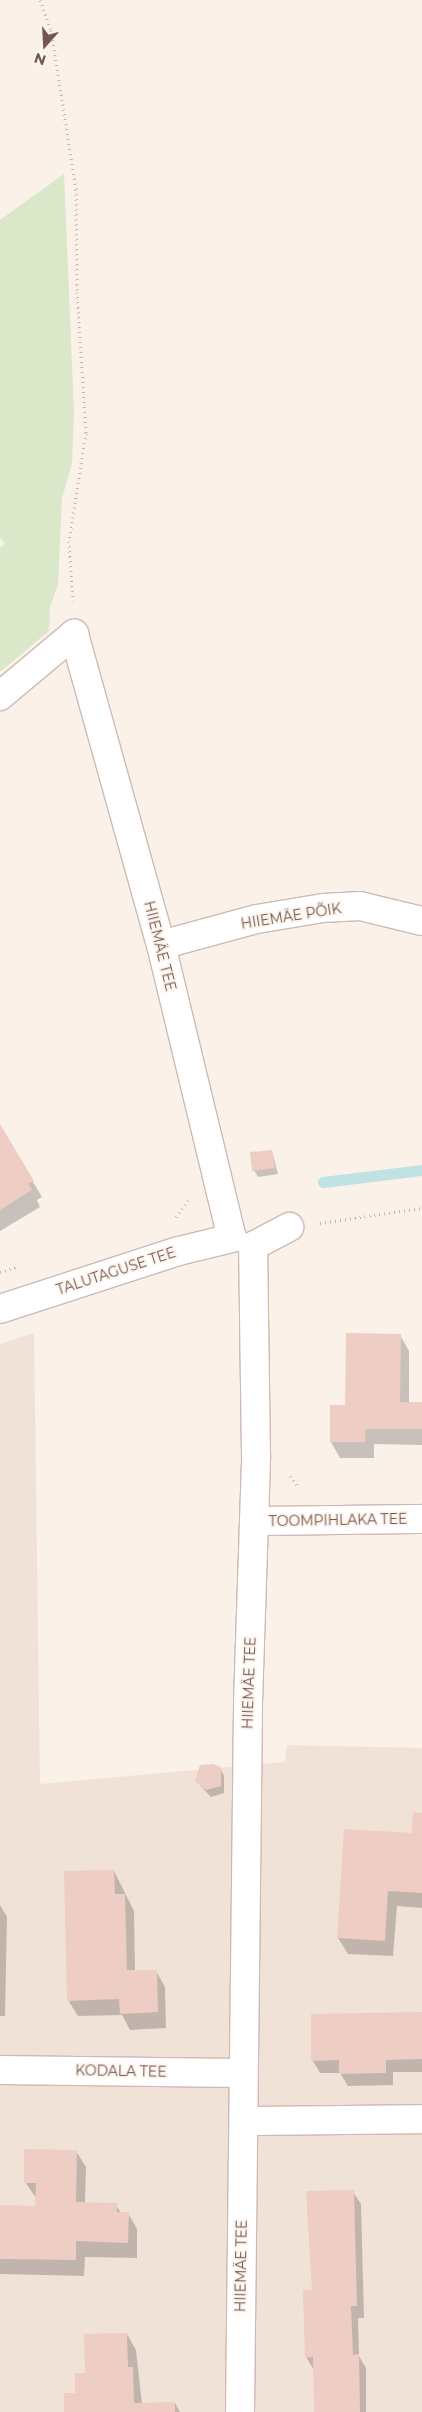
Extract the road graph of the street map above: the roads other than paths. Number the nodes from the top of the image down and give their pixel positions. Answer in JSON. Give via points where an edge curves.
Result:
{"nodes":[{"id":1,"x":0,"y":696,"type":"edge"},
{"id":2,"x":422,"y":921,"type":"edge"},
{"id":3,"x":161,"y":945,"type":"junction"},
{"id":4,"x":289,"y":1227,"type":"road end"},
{"id":5,"x":243,"y":1242,"type":"junction"},
{"id":6,"x":0,"y":1308,"type":"edge"},
{"id":7,"x":422,"y":1519,"type":"edge"},
{"id":8,"x":254,"y":1521,"type":"junction"},
{"id":9,"x":0,"y":2070,"type":"edge"},
{"id":10,"x":243,"y":2073,"type":"junction"},
{"id":11,"x":422,"y":2119,"type":"edge"},
{"id":12,"x":244,"y":2121,"type":"junction"},
{"id":13,"x":240,"y":2412,"type":"edge"}],
"edges":[{"from":1,"to":3,"type":"street","name":"HIIEMÄE TEE","via":[[74,634]]},
{"from":2,"to":3,"type":"street","name":"HIIEMÄE PÕIK","via":[[360,906],[323,908],[257,919]]},
{"from":3,"to":5,"type":"street","name":"HIIEMÄE TEE"},
{"from":4,"to":5,"type":"street"},
{"from":5,"to":6,"type":"street","name":"TALUTAGUSE TEE","via":[[179,1251]]},
{"from":5,"to":8,"type":"street","name":"HIIEMÄE TEE","via":[[256,1456]]},
{"from":7,"to":8,"type":"street","name":"TOOMPIHLAKA TEE"},
{"from":8,"to":10,"type":"street","name":"HIIEMÄE TEE"},
{"from":9,"to":10,"type":"street","name":"KODALA TEE"},
{"from":10,"to":12,"type":"street","name":"HIIEMÄE TEE"},
{"from":11,"to":12,"type":"street"},
{"from":12,"to":13,"type":"street","name":"HIIEMÄE TEE"}]}
